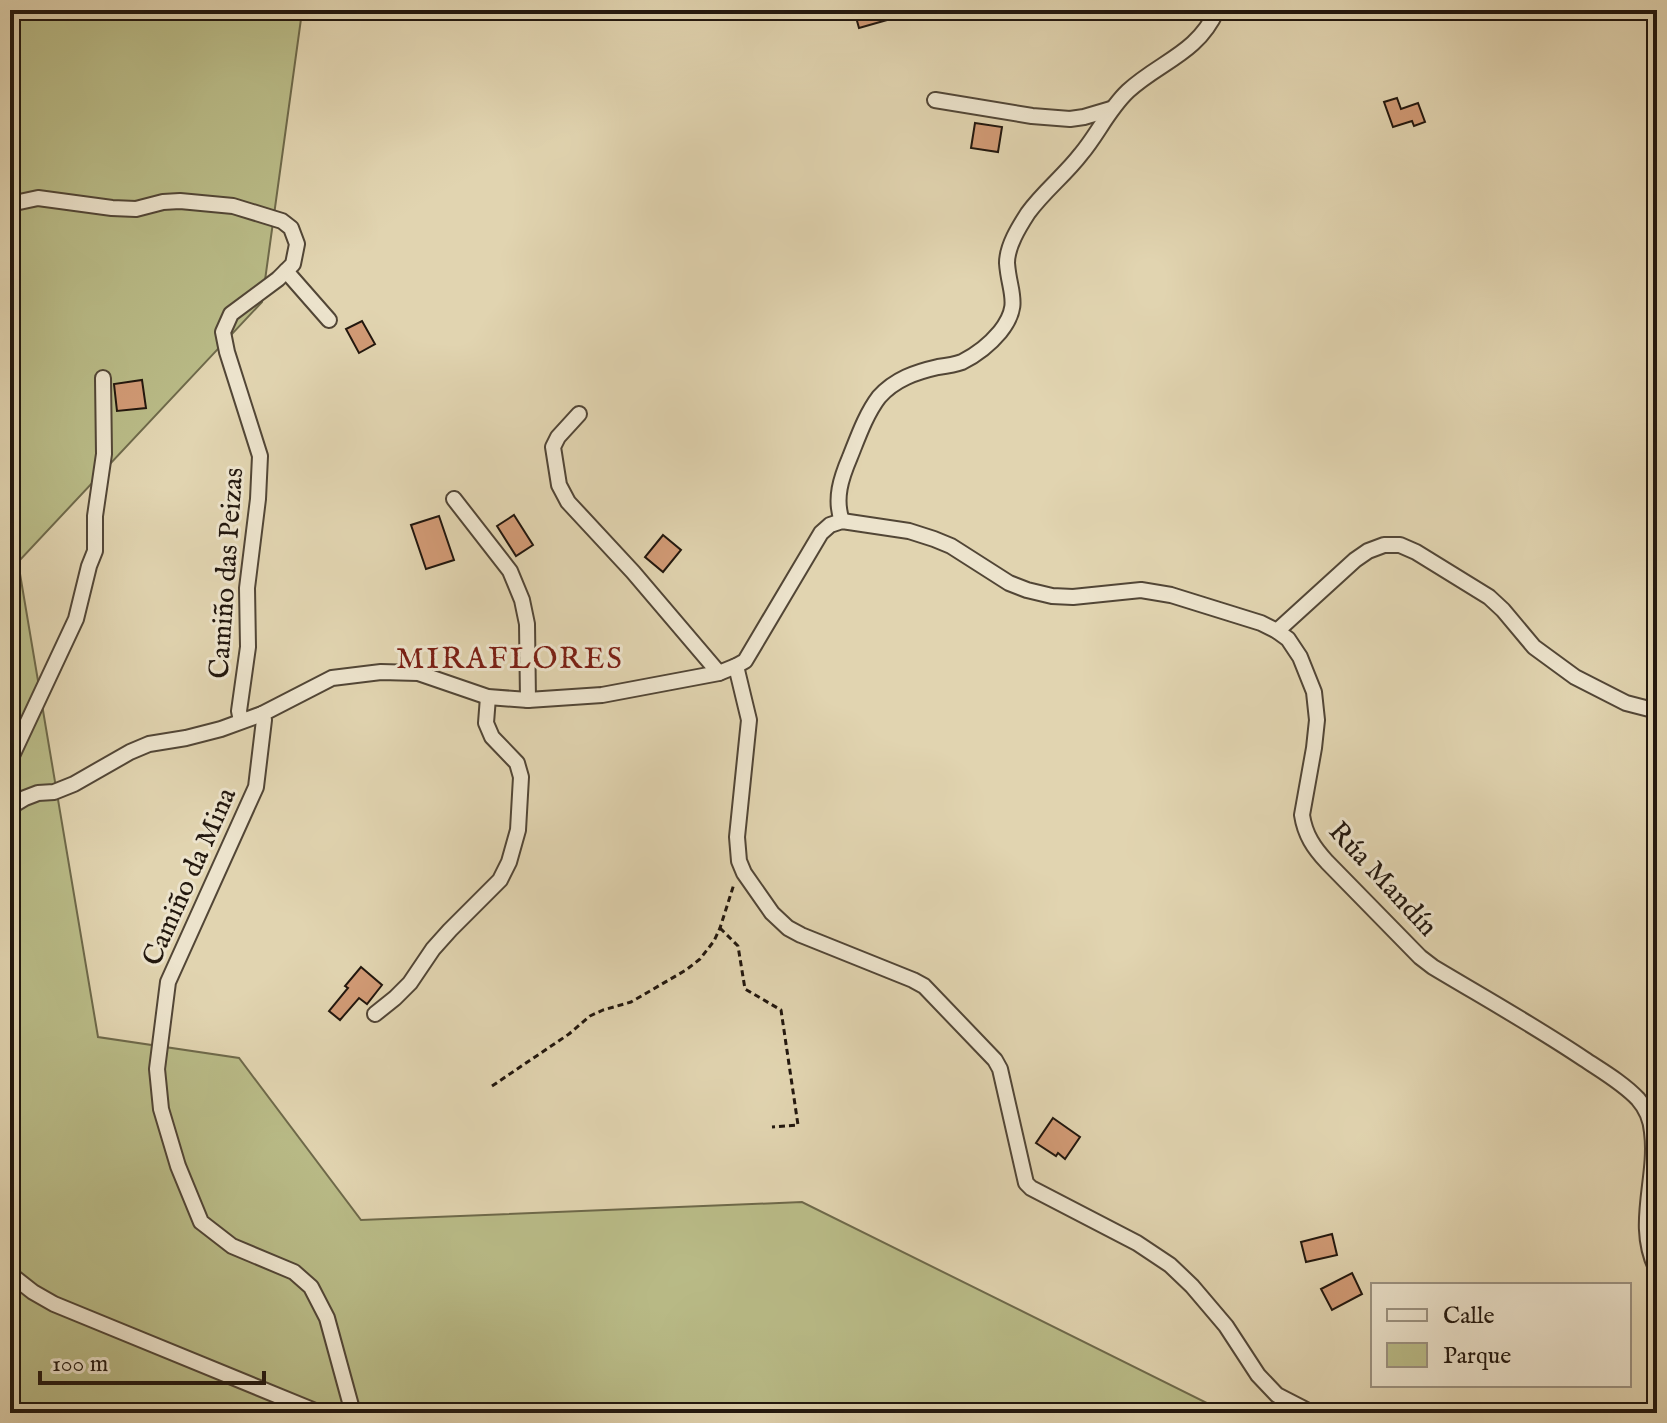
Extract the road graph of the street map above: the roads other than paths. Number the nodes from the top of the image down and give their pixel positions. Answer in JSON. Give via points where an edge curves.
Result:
{"nodes":[{"id":1,"x":1217,"y":10,"type":"edge"},
{"id":2,"x":935,"y":100,"type":"dead end"},
{"id":3,"x":1111,"y":109,"type":"junction"},
{"id":4,"x":10,"y":204,"type":"edge"},
{"id":5,"x":286,"y":271,"type":"junction"},
{"id":6,"x":329,"y":320,"type":"dead end"},
{"id":7,"x":103,"y":378,"type":"dead end"},
{"id":8,"x":579,"y":414,"type":"dead end"},
{"id":9,"x":454,"y":499,"type":"dead end"},
{"id":10,"x":842,"y":521,"type":"junction"},
{"id":11,"x":1277,"y":631,"type":"junction"},
{"id":12,"x":736,"y":666,"type":"junction"},
{"id":13,"x":719,"y":673,"type":"junction"},
{"id":14,"x":488,"y":697,"type":"junction"},
{"id":15,"x":528,"y":700,"type":"junction"},
{"id":16,"x":1657,"y":711,"type":"edge"},
{"id":17,"x":262,"y":714,"type":"junction"},
{"id":18,"x":241,"y":721,"type":"junction"},
{"id":19,"x":10,"y":760,"type":"edge"},
{"id":20,"x":10,"y":812,"type":"edge"},
{"id":21,"x":375,"y":1014,"type":"dead end"},
{"id":22,"x":1657,"y":1270,"type":"edge"},
{"id":23,"x":10,"y":1274,"type":"edge"},
{"id":24,"x":320,"y":1413,"type":"edge"},
{"id":25,"x":353,"y":1413,"type":"edge"},
{"id":26,"x":1312,"y":1413,"type":"edge"}],
"edges":[{"from":1,"to":3,"type":"street","via":[[1199,38]]},
{"from":2,"to":3,"type":"street","via":[[1070,119]]},
{"from":3,"to":10,"type":"street","via":[[1082,154],[1036,202],[1012,242],[1007,263],[1014,304],[998,334],[960,363],[897,381],[868,415],[838,493]]},
{"from":4,"to":5,"type":"street","via":[[38,198],[136,209],[180,201],[233,206],[291,228],[297,244]]},
{"from":5,"to":6,"type":"street"},
{"from":5,"to":18,"type":"street","name":"Camiño das Peizas","via":[[231,314],[223,332],[260,456]]},
{"from":7,"to":19,"type":"street","via":[[104,454],[95,551],[76,619]]},
{"from":8,"to":13,"type":"street","via":[[553,447],[559,485],[568,502]]},
{"from":9,"to":15,"type":"street","via":[[510,571],[522,600]]},
{"from":10,"to":11,"type":"street","name":"Rúa Mandín","via":[[934,539],[1027,590],[1073,597],[1132,590],[1171,595]]},
{"from":10,"to":12,"type":"street","via":[[821,533],[745,661]]},
{"from":11,"to":16,"type":"street","via":[[1355,560],[1384,545],[1400,545],[1489,597],[1534,647],[1575,677],[1626,703]]},
{"from":11,"to":22,"type":"street","name":"Rúa Mandín","via":[[1300,657],[1314,692],[1317,720],[1302,815],[1308,837],[1420,957],[1564,1046],[1638,1099],[1652,1131],[1645,1225]]},
{"from":12,"to":13,"type":"street"},
{"from":12,"to":26,"type":"street","via":[[749,720],[739,861],[772,913],[801,935],[913,980],[933,994],[1000,1069],[1026,1183],[1170,1265],[1226,1326],[1277,1395]]},
{"from":13,"to":15,"type":"street","via":[[602,695]]},
{"from":14,"to":15,"type":"street"},
{"from":14,"to":17,"type":"street","via":[[418,673],[381,672],[332,678]]},
{"from":14,"to":21,"type":"street","via":[[486,723],[517,763],[521,777],[518,830],[509,862],[500,880],[433,949],[410,983]]},
{"from":17,"to":18,"type":"street"},
{"from":17,"to":25,"type":"street","name":"Camiño da Mina","via":[[256,787],[168,982],[157,1069],[161,1109],[201,1222],[232,1246],[294,1272],[311,1287],[327,1318]]},
{"from":18,"to":20,"type":"street","via":[[149,744],[74,784],[25,798]]},
{"from":23,"to":24,"type":"street","via":[[54,1304]]}]}
